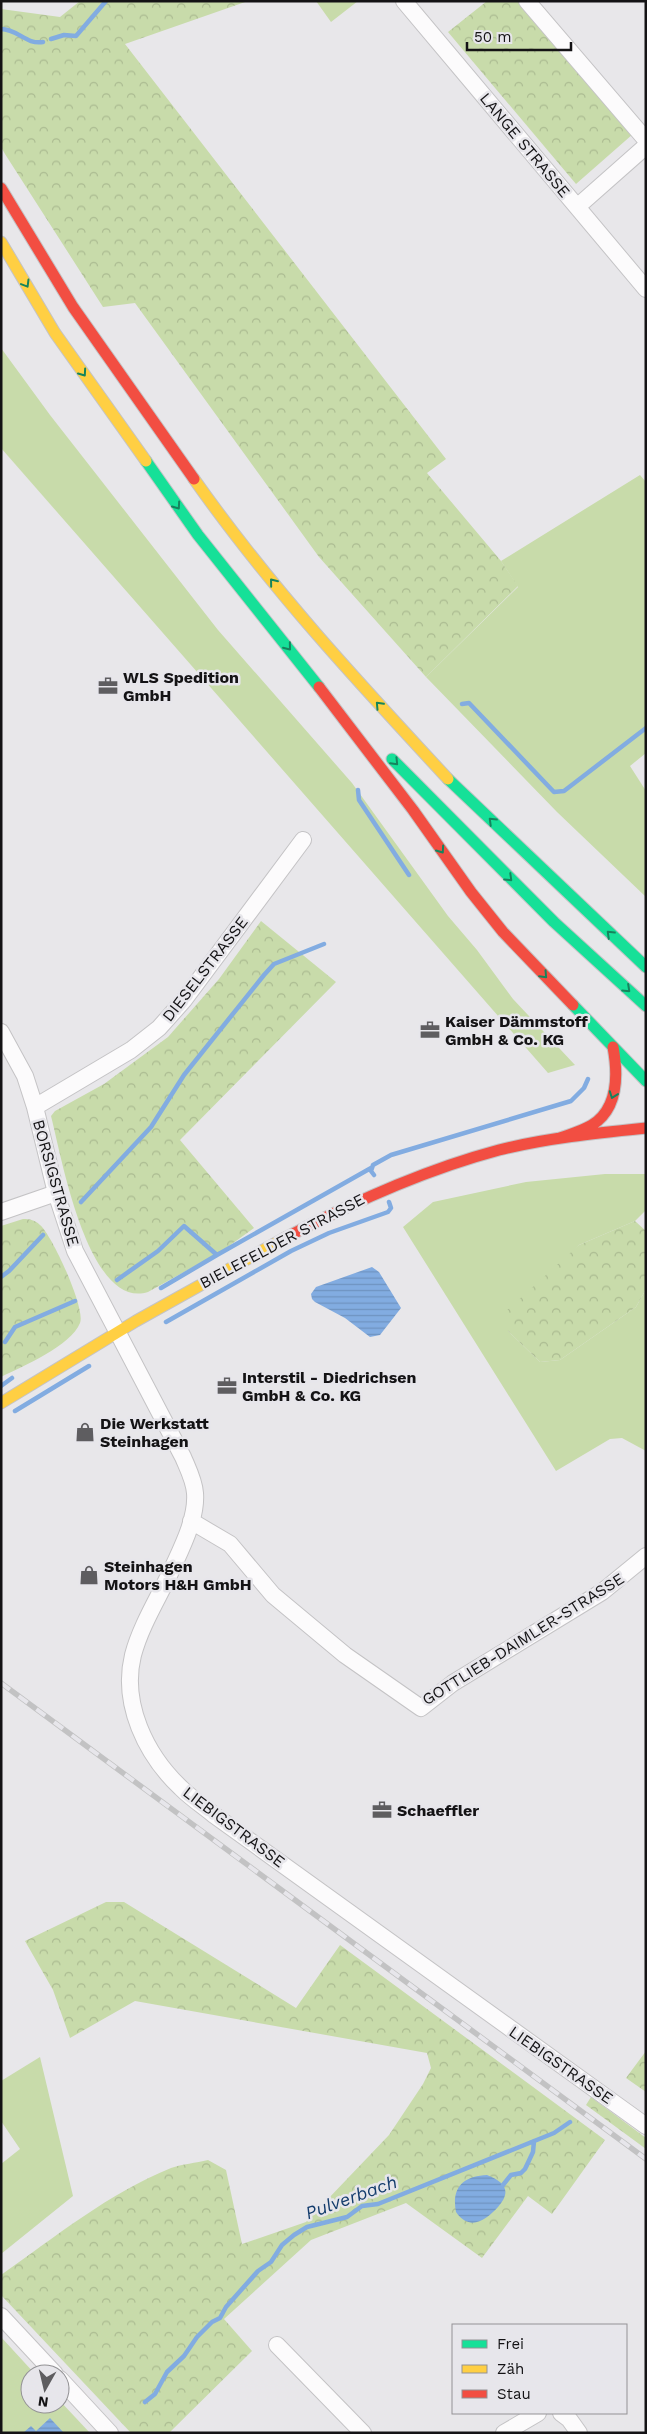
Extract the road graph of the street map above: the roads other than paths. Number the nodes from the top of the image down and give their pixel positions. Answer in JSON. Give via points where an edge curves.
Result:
{"nodes":[{"id":1,"x":404,"y":1,"type":"edge"},
{"id":2,"x":527,"y":1,"type":"edge"},
{"id":3,"x":646,"y":140,"type":"edge"},
{"id":4,"x":646,"y":146,"type":"edge"},
{"id":5,"x":1,"y":188,"type":"edge"},
{"id":6,"x":577,"y":207,"type":"junction"},
{"id":7,"x":1,"y":242,"type":"edge"},
{"id":8,"x":646,"y":289,"type":"edge"},
{"id":9,"x":312,"y":677,"type":"junction"},
{"id":10,"x":303,"y":840,"type":"dead end"},
{"id":11,"x":646,"y":967,"type":"edge"},
{"id":12,"x":646,"y":1006,"type":"edge"},
{"id":13,"x":1,"y":1032,"type":"edge"},
{"id":14,"x":613,"y":1047,"type":"junction"},
{"id":15,"x":646,"y":1081,"type":"edge"},
{"id":16,"x":35,"y":1106,"type":"junction"},
{"id":17,"x":646,"y":1128,"type":"edge"},
{"id":18,"x":560,"y":1138,"type":"junction"},
{"id":19,"x":56,"y":1193,"type":"junction"},
{"id":20,"x":1,"y":1212,"type":"edge"},
{"id":21,"x":116,"y":1332,"type":"junction"},
{"id":22,"x":1,"y":1403,"type":"edge"},
{"id":23,"x":192,"y":1521,"type":"junction"},
{"id":24,"x":646,"y":1556,"type":"edge"},
{"id":25,"x":646,"y":2126,"type":"edge"},
{"id":26,"x":1,"y":2316,"type":"edge"},
{"id":27,"x":277,"y":2345,"type":"dead end"},
{"id":28,"x":46,"y":2364,"type":"edge"},
{"id":29,"x":70,"y":2390,"type":"edge"},
{"id":30,"x":536,"y":2414,"type":"edge"},
{"id":31,"x":562,"y":2414,"type":"edge"},
{"id":32,"x":110,"y":2433,"type":"edge"},
{"id":33,"x":363,"y":2433,"type":"edge"},
{"id":34,"x":504,"y":2433,"type":"edge"},
{"id":35,"x":579,"y":2433,"type":"edge"}],
"edges":[{"from":1,"to":6,"type":"street","name":"LANGE STRASSE"},
{"from":2,"to":3,"type":"street"},
{"from":4,"to":6,"type":"street"},
{"from":11,"to":5,"type":"main road","one_way":true,"via":[[453,784],[334,656],[224,522],[73,307]]},
{"from":6,"to":8,"type":"street","name":"LANGE STRASSE"},
{"from":7,"to":9,"type":"main road","one_way":true,"via":[[55,333],[198,535]]},
{"from":9,"to":12,"type":"main road","one_way":true,"via":[[554,922]]},
{"from":9,"to":14,"type":"main road","one_way":true,"via":[[503,932]]},
{"from":10,"to":16,"type":"street","name":"DIESELSTRASSE","via":[[184,1000],[158,1028],[131,1050]]},
{"from":13,"to":16,"type":"street","name":"BORSIGSTRASSE","via":[[25,1076]]},
{"from":14,"to":15,"type":"main road"},
{"from":14,"to":18,"type":"main road","one_way":true,"via":[[617,1082],[609,1106],[596,1122]]},
{"from":16,"to":19,"type":"street","name":"BORSIGSTRASSE"},
{"from":17,"to":18,"type":"main road","name":"BIELEFELDER STRASSE"},
{"from":18,"to":21,"type":"main road","name":"BIELEFELDER STRASSE","via":[[477,1156],[374,1194],[292,1233]]},
{"from":19,"to":20,"type":"street"},
{"from":19,"to":21,"type":"street","name":"BORSIGSTRASSE","via":[[75,1251]]},
{"from":21,"to":22,"type":"main road","name":"BIELEFELDER STRASSE"},
{"from":21,"to":23,"type":"street","name":"LIEBIGSTRASSE","via":[[191,1476],[196,1495]]},
{"from":23,"to":24,"type":"street","name":"GOTTLIEB-DAIMLER-STRASSE","via":[[230,1544],[273,1596],[420,1708],[453,1683],[602,1592]]},
{"from":23,"to":25,"type":"street","name":"LIEBIGSTRASSE","via":[[138,1639],[130,1676],[132,1710],[162,1766],[181,1788],[214,1815]]},
{"from":26,"to":28,"type":"street"},
{"from":27,"to":33,"type":"street"},
{"from":29,"to":32,"type":"street"},
{"from":30,"to":34,"type":"street"},
{"from":31,"to":35,"type":"street"}]}
